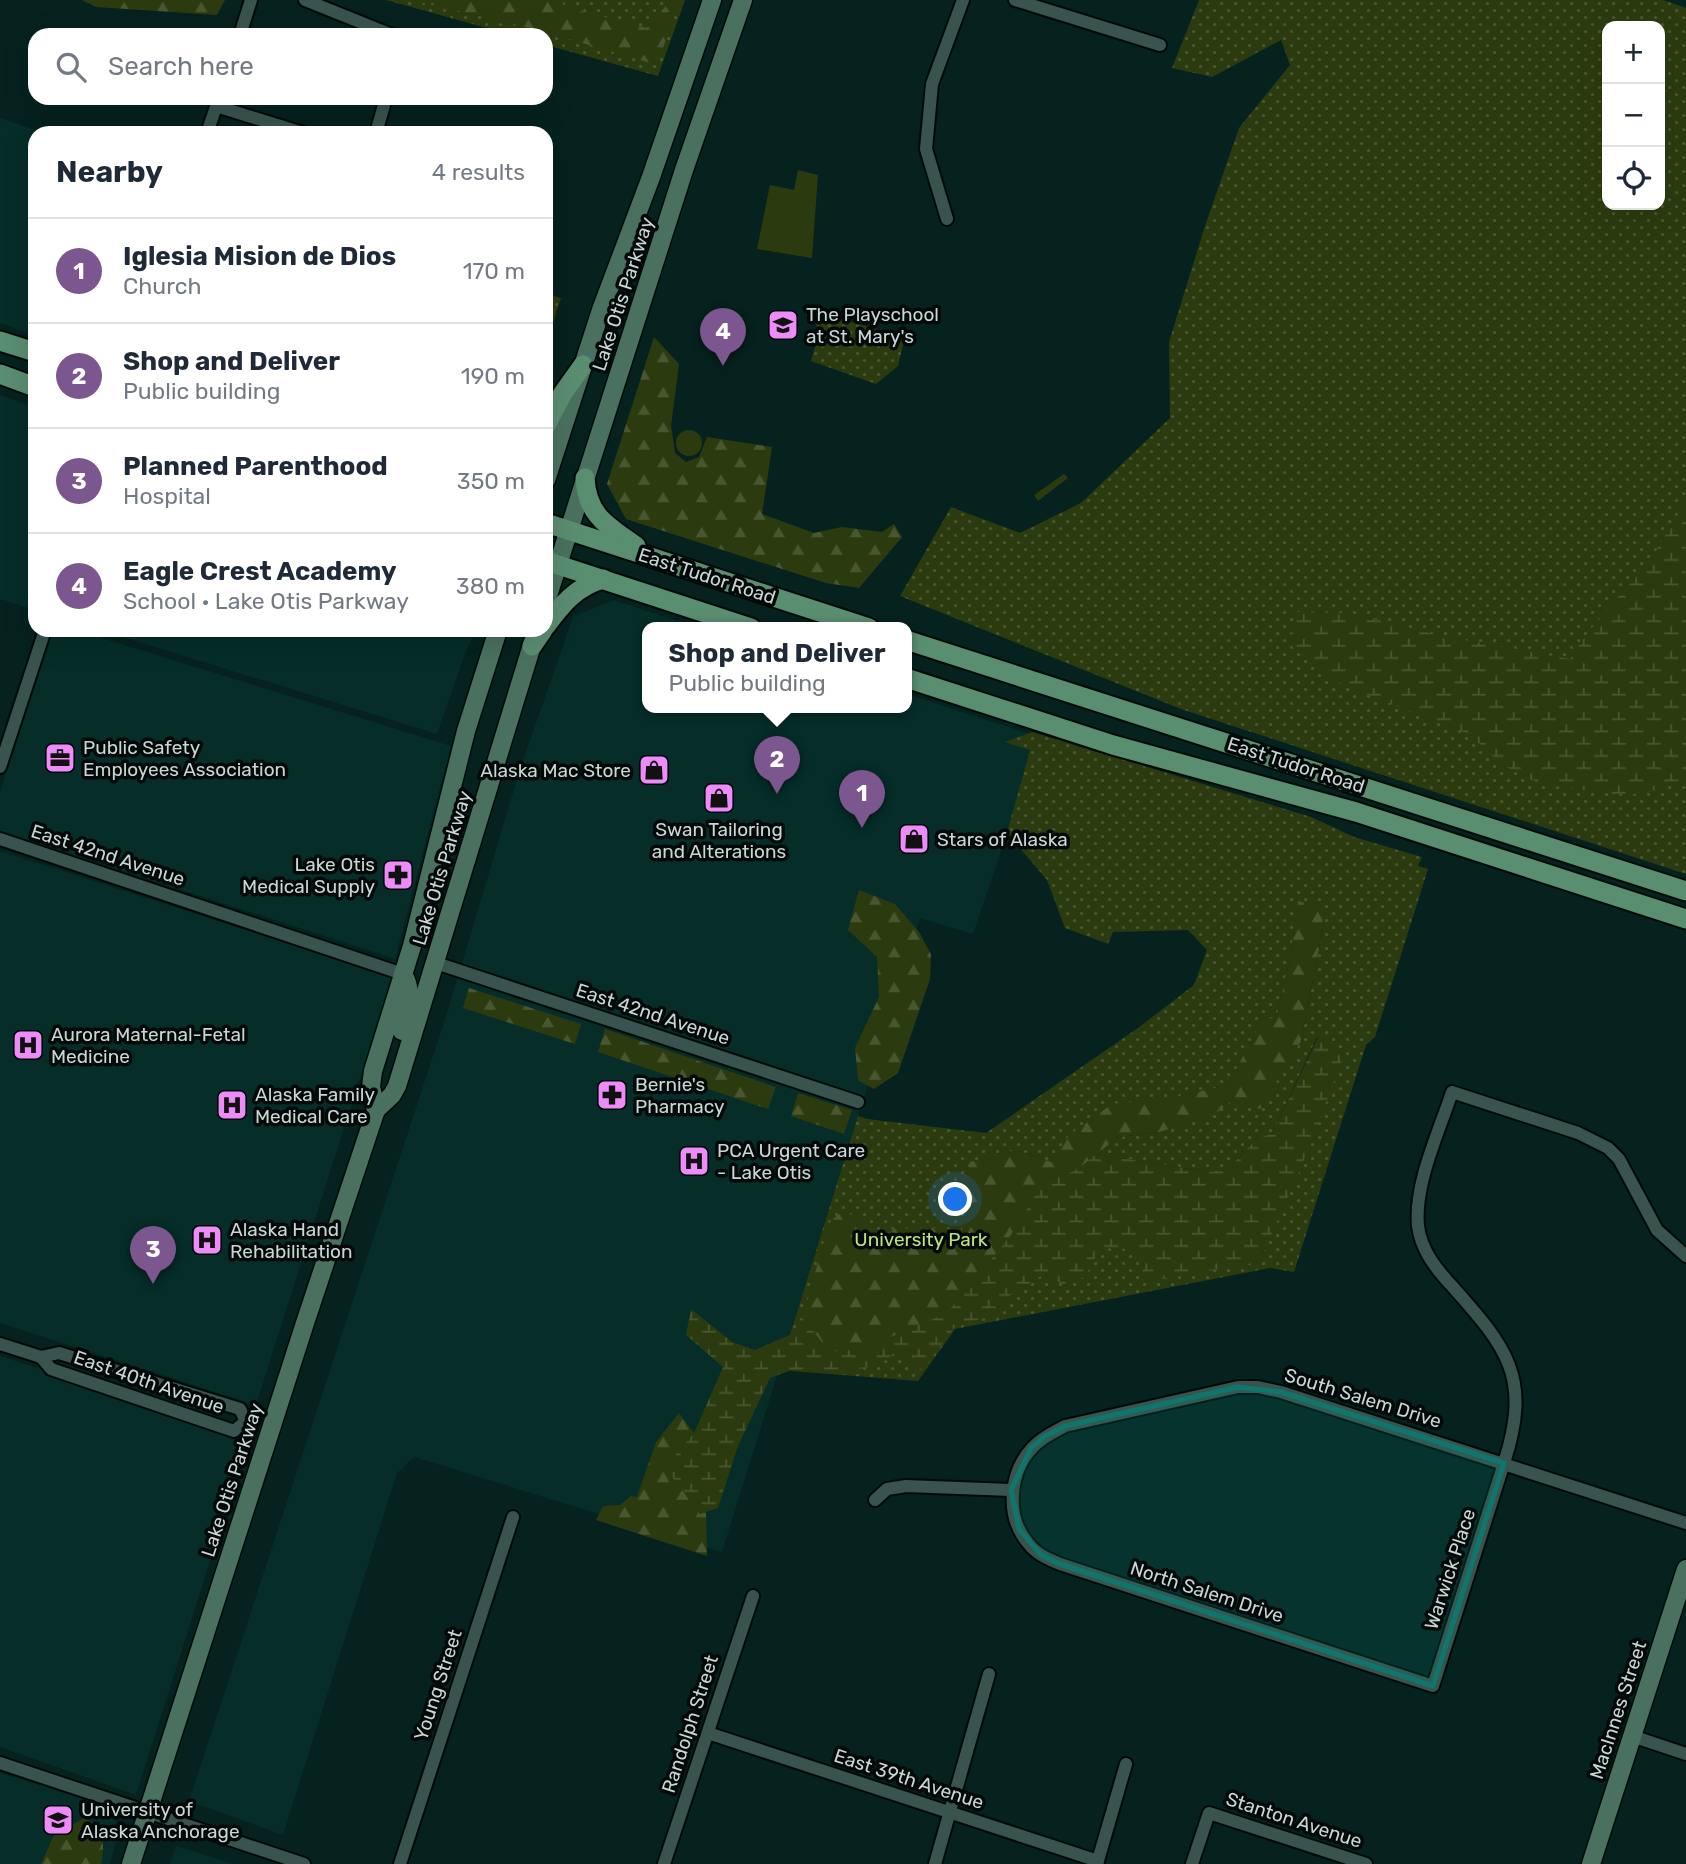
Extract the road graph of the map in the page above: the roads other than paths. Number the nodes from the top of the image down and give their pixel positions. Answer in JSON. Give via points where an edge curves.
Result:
{"nodes":[{"id":1,"x":251,"y":0,"type":"edge"},
{"id":2,"x":305,"y":0,"type":"edge"},
{"id":3,"x":712,"y":0,"type":"edge"},
{"id":4,"x":743,"y":0,"type":"edge"},
{"id":5,"x":963,"y":0,"type":"edge"},
{"id":6,"x":1015,"y":0,"type":"edge"},
{"id":7,"x":242,"y":28,"type":"edge"},
{"id":8,"x":375,"y":28,"type":"edge"},
{"id":9,"x":1160,"y":45,"type":"dead end"},
{"id":10,"x":216,"y":105,"type":"edge"},
{"id":11,"x":225,"y":105,"type":"edge"},
{"id":12,"x":384,"y":105,"type":"edge"},
{"id":13,"x":209,"y":126,"type":"edge"},
{"id":14,"x":284,"y":126,"type":"edge"},
{"id":15,"x":378,"y":126,"type":"edge"},
{"id":16,"x":947,"y":219,"type":"dead end"},
{"id":17,"x":0,"y":341,"type":"edge"},
{"id":18,"x":28,"y":350,"type":"edge"},
{"id":19,"x":583,"y":365,"type":"junction"},
{"id":20,"x":0,"y":374,"type":"edge"},
{"id":21,"x":28,"y":384,"type":"edge"},
{"id":22,"x":553,"y":411,"type":"edge"},
{"id":23,"x":553,"y":458,"type":"edge"},
{"id":24,"x":585,"y":478,"type":"junction"},
{"id":25,"x":553,"y":525,"type":"edge"},
{"id":26,"x":568,"y":530,"type":"junction"},
{"id":27,"x":654,"y":558,"type":"junction"},
{"id":28,"x":553,"y":561,"type":"edge"},
{"id":29,"x":553,"y":563,"type":"edge"},
{"id":30,"x":603,"y":579,"type":"junction"},
{"id":31,"x":553,"y":617,"type":"edge"},
{"id":32,"x":733,"y":622,"type":"edge"},
{"id":33,"x":851,"y":622,"type":"edge"},
{"id":34,"x":43,"y":637,"type":"edge"},
{"id":35,"x":496,"y":637,"type":"edge"},
{"id":36,"x":538,"y":637,"type":"edge"},
{"id":37,"x":912,"y":642,"type":"edge"},
{"id":38,"x":912,"y":680,"type":"edge"},
{"id":39,"x":0,"y":767,"type":"edge"},
{"id":40,"x":0,"y":839,"type":"edge"},
{"id":41,"x":432,"y":870,"type":"junction"},
{"id":42,"x":1686,"y":891,"type":"edge"},
{"id":43,"x":1686,"y":919,"type":"edge"},
{"id":44,"x":436,"y":963,"type":"junction"},
{"id":45,"x":403,"y":974,"type":"junction"},
{"id":46,"x":397,"y":1086,"type":"junction"},
{"id":47,"x":858,"y":1102,"type":"dead end"},
{"id":48,"x":376,"y":1110,"type":"junction"},
{"id":49,"x":1686,"y":1256,"type":"edge"},
{"id":50,"x":0,"y":1344,"type":"edge"},
{"id":51,"x":41,"y":1357,"type":"junction"},
{"id":52,"x":246,"y":1421,"type":"junction"},
{"id":53,"x":271,"y":1427,"type":"junction"},
{"id":54,"x":1504,"y":1463,"type":"junction"},
{"id":55,"x":1011,"y":1490,"type":"junction"},
{"id":56,"x":875,"y":1500,"type":"dead end"},
{"id":57,"x":513,"y":1517,"type":"dead end"},
{"id":58,"x":1686,"y":1523,"type":"edge"},
{"id":59,"x":1686,"y":1569,"type":"edge"},
{"id":60,"x":753,"y":1596,"type":"dead end"},
{"id":61,"x":989,"y":1674,"type":"dead end"},
{"id":62,"x":1433,"y":1686,"type":"joint"},
{"id":63,"x":708,"y":1732,"type":"junction"},
{"id":64,"x":1632,"y":1736,"type":"junction"},
{"id":65,"x":1686,"y":1754,"type":"edge"},
{"id":66,"x":0,"y":1763,"type":"edge"},
{"id":67,"x":1126,"y":1764,"type":"dead end"},
{"id":68,"x":148,"y":1812,"type":"junction"},
{"id":69,"x":951,"y":1814,"type":"junction"},
{"id":70,"x":1098,"y":1862,"type":"edge"},
{"id":71,"x":131,"y":1864,"type":"edge"},
{"id":72,"x":304,"y":1864,"type":"edge"},
{"id":73,"x":400,"y":1864,"type":"edge"},
{"id":74,"x":664,"y":1864,"type":"edge"},
{"id":75,"x":935,"y":1864,"type":"edge"},
{"id":76,"x":1192,"y":1864,"type":"edge"},
{"id":77,"x":1366,"y":1864,"type":"edge"},
{"id":78,"x":1591,"y":1864,"type":"edge"}],
"edges":[{"from":1,"to":7,"type":"street"},
{"from":2,"to":8,"type":"street"},
{"from":3,"to":19,"type":"main road","name":"Lake Otis Parkway"},
{"from":4,"to":24,"type":"main road","name":"Lake Otis Parkway"},
{"from":5,"to":16,"type":"street","via":[[932,84],[926,149]]},
{"from":6,"to":9,"type":"street"},
{"from":10,"to":13,"type":"street"},
{"from":11,"to":14,"type":"street"},
{"from":12,"to":15,"type":"street"},
{"from":17,"to":18,"type":"main road"},
{"from":19,"to":22,"type":"main road"},
{"from":19,"to":23,"type":"main road","name":"Lake Otis Parkway"},
{"from":20,"to":21,"type":"main road"},
{"from":24,"to":26,"type":"main road","name":"Lake Otis Parkway"},
{"from":24,"to":27,"type":"main road","via":[[588,500],[597,516]]},
{"from":25,"to":26,"type":"main road","name":"East Tudor Road"},
{"from":26,"to":27,"type":"main road","name":"East Tudor Road"},
{"from":26,"to":28,"type":"main road","name":"Lake Otis Parkway"},
{"from":27,"to":33,"type":"main road","name":"East Tudor Road"},
{"from":29,"to":30,"type":"main road","name":"East Tudor Road"},
{"from":30,"to":31,"type":"main road","via":[[572,595]]},
{"from":30,"to":32,"type":"main road","name":"East Tudor Road"},
{"from":34,"to":39,"type":"street"},
{"from":35,"to":41,"type":"main road","name":"Lake Otis Parkway","via":[[466,731]]},
{"from":36,"to":44,"type":"main road","name":"Lake Otis Parkway"},
{"from":37,"to":42,"type":"main road","name":"East Tudor Road"},
{"from":38,"to":43,"type":"main road","name":"East Tudor Road","via":[[1113,746],[1356,811]]},
{"from":40,"to":45,"type":"street","name":"East 42nd Avenue"},
{"from":41,"to":44,"type":"main road","via":[[435,900],[425,945]]},
{"from":41,"to":45,"type":"main road","name":"Lake Otis Parkway"},
{"from":44,"to":46,"type":"main road","name":"Lake Otis Parkway"},
{"from":44,"to":47,"type":"street","name":"East 42nd Avenue"},
{"from":45,"to":46,"type":"main road","via":[[409,1004],[395,1055]]},
{"from":45,"to":48,"type":"main road","name":"Lake Otis Parkway","via":[[373,1071]]},
{"from":46,"to":48,"type":"main road","name":"Lake Otis Parkway"},
{"from":48,"to":53,"type":"main road","name":"Lake Otis Parkway"},
{"from":49,"to":54,"type":"street","name":"Warwick Place","via":[[1657,1230],[1619,1159],[1608,1148],[1578,1133],[1452,1092],[1419,1194],[1418,1228],[1437,1270],[1490,1329],[1508,1363],[1515,1385],[1516,1420]]},
{"from":50,"to":51,"type":"street","name":"East 40th Avenue"},
{"from":51,"to":52,"type":"street","name":"East 40th Avenue","via":[[58,1353],[240,1409]]},
{"from":51,"to":52,"type":"street","name":"East 40th Avenue","via":[[51,1369],[234,1432]]},
{"from":52,"to":53,"type":"street","name":"East 40th Avenue"},
{"from":53,"to":68,"type":"main road","name":"Lake Otis Parkway"},
{"from":54,"to":55,"type":"street","name":"South Salem Drive","via":[[1281,1392],[1238,1387],[1065,1426],[1031,1448]]},
{"from":54,"to":58,"type":"street","name":"South Salem Drive"},
{"from":54,"to":62,"type":"street","name":"Warwick Place"},
{"from":55,"to":56,"type":"street","via":[[906,1486],[887,1489]]},
{"from":55,"to":62,"type":"street","name":"North Salem Drive","via":[[1019,1529],[1027,1543],[1060,1564]]},
{"from":57,"to":73,"type":"street","name":"Young Street"},
{"from":59,"to":64,"type":"main road","name":"MacInnes Street"},
{"from":60,"to":63,"type":"street","name":"Randolph Street"},
{"from":61,"to":69,"type":"street"},
{"from":63,"to":69,"type":"street","name":"East 39th Avenue"},
{"from":63,"to":74,"type":"street","name":"Randolph Street"},
{"from":64,"to":65,"type":"street"},
{"from":64,"to":78,"type":"main road","name":"MacInnes Street"},
{"from":66,"to":68,"type":"street"},
{"from":67,"to":70,"type":"street"},
{"from":68,"to":71,"type":"main road","name":"Lake Otis Parkway"},
{"from":68,"to":72,"type":"street"},
{"from":69,"to":70,"type":"street","name":"East 39th Avenue"},
{"from":69,"to":75,"type":"street"},
{"from":76,"to":77,"type":"street","name":"Stanton Avenue","via":[[1209,1813]]}]}
